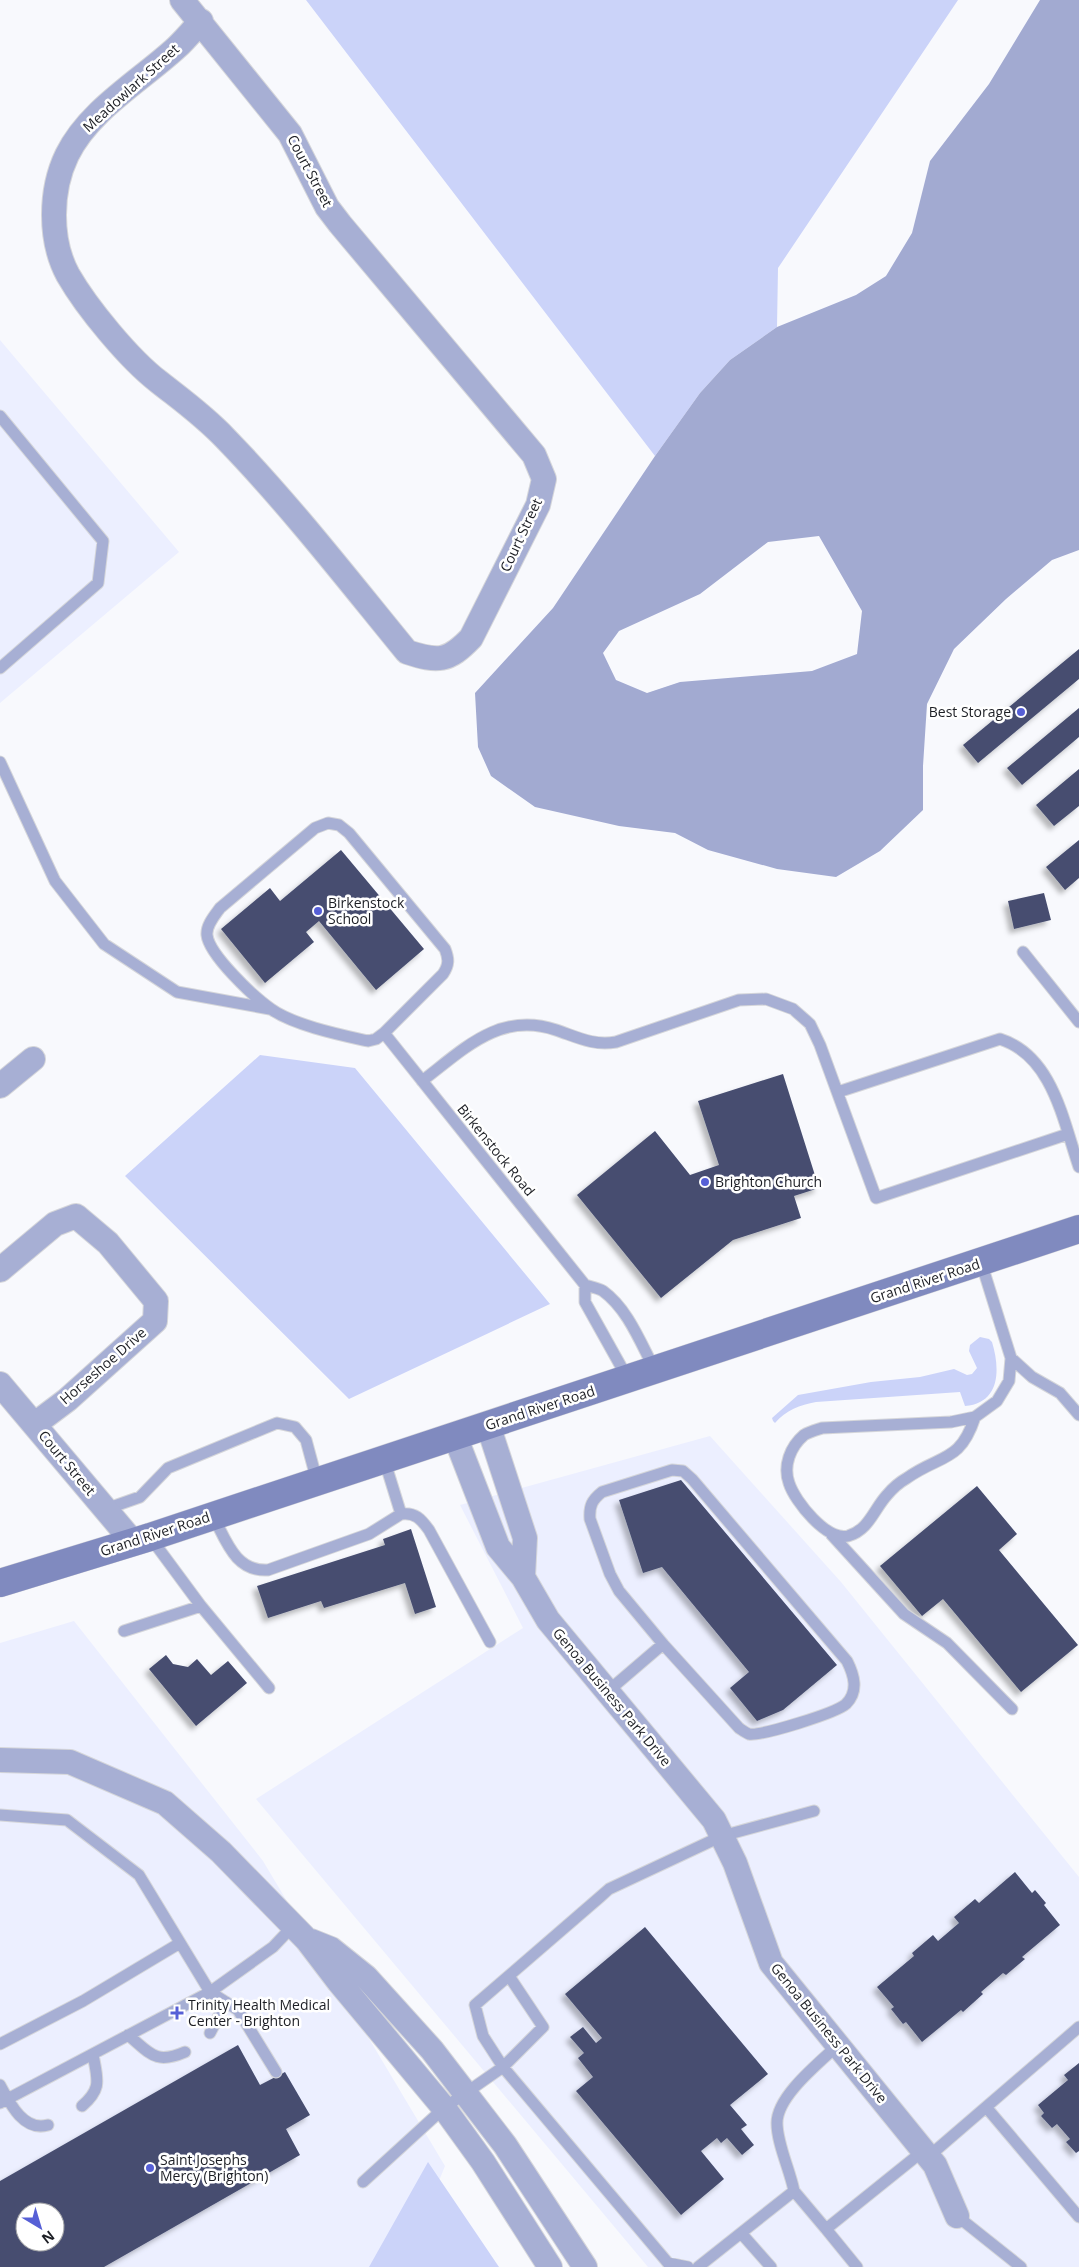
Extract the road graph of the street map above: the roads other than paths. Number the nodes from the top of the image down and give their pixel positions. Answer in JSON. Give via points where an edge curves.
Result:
{"nodes":[{"id":1,"x":182,"y":0,"type":"edge"},
{"id":2,"x":201,"y":21,"type":"junction"},
{"id":3,"x":123,"y":347,"type":"joint"},
{"id":4,"x":0,"y":416,"type":"edge"},
{"id":5,"x":0,"y":668,"type":"edge"},
{"id":6,"x":0,"y":762,"type":"edge"},
{"id":7,"x":1023,"y":952,"type":"dead end"},
{"id":8,"x":271,"y":1010,"type":"junction"},
{"id":9,"x":1079,"y":1022,"type":"edge"},
{"id":10,"x":384,"y":1033,"type":"junction"},
{"id":11,"x":33,"y":1059,"type":"dead end"},
{"id":12,"x":422,"y":1081,"type":"junction"},
{"id":13,"x":0,"y":1086,"type":"edge"},
{"id":14,"x":838,"y":1092,"type":"junction"},
{"id":15,"x":1068,"y":1134,"type":"junction"},
{"id":16,"x":1079,"y":1167,"type":"edge"},
{"id":17,"x":1079,"y":1229,"type":"edge"},
{"id":18,"x":981,"y":1262,"type":"junction"},
{"id":19,"x":0,"y":1270,"type":"edge"},
{"id":20,"x":585,"y":1285,"type":"junction"},
{"id":21,"x":1011,"y":1358,"type":"junction"},
{"id":22,"x":654,"y":1370,"type":"junction"},
{"id":23,"x":628,"y":1379,"type":"junction"},
{"id":24,"x":0,"y":1384,"type":"edge"},
{"id":25,"x":1079,"y":1415,"type":"edge"},
{"id":26,"x":975,"y":1417,"type":"junction"},
{"id":27,"x":35,"y":1424,"type":"junction"},
{"id":28,"x":488,"y":1425,"type":"junction"},
{"id":29,"x":455,"y":1436,"type":"junction"},
{"id":30,"x":384,"y":1459,"type":"junction"},
{"id":31,"x":317,"y":1481,"type":"junction"},
{"id":32,"x":106,"y":1509,"type":"junction"},
{"id":33,"x":401,"y":1514,"type":"junction"},
{"id":34,"x":213,"y":1516,"type":"junction"},
{"id":35,"x":831,"y":1534,"type":"junction"},
{"id":36,"x":141,"y":1539,"type":"junction"},
{"id":37,"x":523,"y":1577,"type":"junction"},
{"id":38,"x":0,"y":1583,"type":"edge"},
{"id":39,"x":201,"y":1606,"type":"junction"},
{"id":40,"x":124,"y":1631,"type":"dead end"},
{"id":41,"x":490,"y":1642,"type":"dead end"},
{"id":42,"x":663,"y":1644,"type":"junction"},
{"id":43,"x":269,"y":1688,"type":"dead end"},
{"id":44,"x":607,"y":1692,"type":"junction"},
{"id":45,"x":1012,"y":1709,"type":"dead end"},
{"id":46,"x":0,"y":1760,"type":"edge"},
{"id":47,"x":814,"y":1811,"type":"dead end"},
{"id":48,"x":0,"y":1815,"type":"edge"},
{"id":49,"x":722,"y":1836,"type":"junction"},
{"id":50,"x":300,"y":1933,"type":"junction"},
{"id":51,"x":180,"y":1943,"type":"junction"},
{"id":52,"x":509,"y":1976,"type":"junction"},
{"id":53,"x":210,"y":1992,"type":"junction"},
{"id":54,"x":226,"y":2002,"type":"junction"},
{"id":55,"x":1079,"y":2027,"type":"edge"},
{"id":56,"x":210,"y":2033,"type":"dead end"},
{"id":57,"x":128,"y":2035,"type":"junction"},
{"id":58,"x":0,"y":2044,"type":"edge"},
{"id":59,"x":838,"y":2045,"type":"junction"},
{"id":60,"x":184,"y":2052,"type":"dead end"},
{"id":61,"x":92,"y":2054,"type":"junction"},
{"id":62,"x":503,"y":2067,"type":"junction"},
{"id":63,"x":276,"y":2072,"type":"dead end"},
{"id":64,"x":0,"y":2085,"type":"edge"},
{"id":65,"x":466,"y":2092,"type":"junction"},
{"id":66,"x":4,"y":2101,"type":"edge"},
{"id":67,"x":82,"y":2106,"type":"dead end"},
{"id":68,"x":986,"y":2107,"type":"junction"},
{"id":69,"x":444,"y":2108,"type":"junction"},
{"id":70,"x":48,"y":2126,"type":"dead end"},
{"id":71,"x":926,"y":2154,"type":"junction"},
{"id":72,"x":362,"y":2182,"type":"dead end"},
{"id":73,"x":794,"y":2191,"type":"junction"},
{"id":74,"x":957,"y":2216,"type":"joint"},
{"id":75,"x":1079,"y":2217,"type":"edge"},
{"id":76,"x":826,"y":2229,"type":"junction"},
{"id":77,"x":741,"y":2233,"type":"junction"},
{"id":78,"x":550,"y":2267,"type":"edge"},
{"id":79,"x":585,"y":2267,"type":"edge"},
{"id":80,"x":688,"y":2267,"type":"edge"},
{"id":81,"x":698,"y":2267,"type":"edge"},
{"id":82,"x":771,"y":2267,"type":"edge"},
{"id":83,"x":857,"y":2267,"type":"edge"},
{"id":84,"x":1021,"y":2267,"type":"edge"}],
"edges":[{"from":1,"to":2,"type":"street","name":"Court Street"},
{"from":2,"to":3,"type":"street","name":"Meadowlark Street","via":[[177,47],[83,129],[67,156],[57,185],[54,214],[57,245],[68,274]]},
{"from":2,"to":3,"type":"street","name":"Court Street","via":[[290,134],[327,207],[528,448],[544,479],[538,505],[471,638],[457,652],[432,660],[407,652],[226,438],[137,363]]},
{"from":4,"to":5,"type":"lane","via":[[103,541],[98,583]]},
{"from":6,"to":8,"type":"lane","via":[[55,881],[104,944],[177,992]]},
{"from":7,"to":9,"type":"lane"},
{"from":8,"to":10,"type":"lane","via":[[303,1023],[368,1040]]},
{"from":8,"to":10,"type":"lane","via":[[211,948],[206,934],[220,908],[315,828],[328,823],[339,825],[438,941],[448,958],[448,967],[443,974]]},
{"from":10,"to":12,"type":"lane","name":"Birkenstock Road"},
{"from":11,"to":13,"type":"street"},
{"from":12,"to":14,"type":"lane","via":[[475,1041],[496,1030],[519,1024],[536,1025],[590,1043],[604,1044],[739,1000],[766,999],[793,1009],[810,1024]]},
{"from":12,"to":20,"type":"lane","name":"Birkenstock Road"},
{"from":14,"to":15,"type":"lane","via":[[1000,1039],[1016,1044],[1030,1056],[1047,1079]]},
{"from":14,"to":15,"type":"lane","via":[[876,1198]]},
{"from":15,"to":16,"type":"lane"},
{"from":17,"to":18,"type":"main road","name":"Grand River Road"},
{"from":18,"to":21,"type":"lane"},
{"from":18,"to":22,"type":"main road","name":"Grand River Road"},
{"from":19,"to":27,"type":"street","name":"Horseshoe Drive","via":[[55,1224],[76,1216],[108,1243],[156,1301],[155,1321],[67,1400]]},
{"from":20,"to":22,"type":"lane","name":"Birkenstock Road","via":[[602,1290],[612,1299],[631,1325]]},
{"from":20,"to":23,"type":"lane","name":"Birkenstock Road","via":[[585,1302]]},
{"from":21,"to":25,"type":"lane","via":[[1032,1377],[1060,1393]]},
{"from":21,"to":26,"type":"lane","via":[[1009,1381],[997,1401]]},
{"from":22,"to":23,"type":"main road","name":"Grand River Road"},
{"from":23,"to":28,"type":"main road","name":"Grand River Road"},
{"from":24,"to":27,"type":"street","name":"Court Street"},
{"from":26,"to":35,"type":"lane","via":[[960,1448],[950,1457],[908,1478],[886,1495],[862,1529],[847,1536]]},
{"from":26,"to":35,"type":"lane","via":[[951,1422],[822,1428],[805,1435],[791,1450],[787,1466],[789,1484],[804,1510]]},
{"from":27,"to":32,"type":"street","name":"Court Street"},
{"from":28,"to":29,"type":"main road","name":"Grand River Road"},
{"from":28,"to":37,"type":"street","via":[[525,1538]]},
{"from":29,"to":30,"type":"main road","name":"Grand River Road"},
{"from":29,"to":37,"type":"street","name":"Genoa Business Park Drive","via":[[498,1547]]},
{"from":30,"to":31,"type":"main road","name":"Grand River Road"},
{"from":30,"to":33,"type":"lane"},
{"from":31,"to":32,"type":"lane","via":[[306,1440],[295,1427],[277,1423],[168,1468],[140,1496]]},
{"from":31,"to":34,"type":"main road","name":"Grand River Road"},
{"from":32,"to":36,"type":"street","name":"Court Street"},
{"from":33,"to":34,"type":"lane","via":[[368,1534],[268,1570],[256,1571],[236,1557]]},
{"from":33,"to":41,"type":"lane","via":[[410,1513],[419,1518],[429,1530]]},
{"from":34,"to":36,"type":"main road","name":"Grand River Road"},
{"from":35,"to":45,"type":"lane","via":[[904,1614],[947,1643]]},
{"from":36,"to":38,"type":"main road","name":"Grand River Road"},
{"from":36,"to":39,"type":"lane"},
{"from":37,"to":44,"type":"street","name":"Genoa Business Park Drive","via":[[548,1620]]},
{"from":39,"to":40,"type":"lane"},
{"from":39,"to":43,"type":"lane"},
{"from":42,"to":42,"type":"lane","via":[[748,1734],[835,1712],[847,1703],[854,1689],[854,1674],[847,1661],[692,1479],[683,1471],[672,1470],[602,1492],[592,1499],[589,1509],[610,1574],[619,1591]]},
{"from":42,"to":44,"type":"lane"},
{"from":44,"to":49,"type":"street","name":"Genoa Business Park Drive","via":[[714,1820]]},
{"from":46,"to":50,"type":"street","via":[[70,1762],[165,1803],[221,1852]]},
{"from":47,"to":49,"type":"lane"},
{"from":48,"to":51,"type":"lane","via":[[67,1820],[139,1875]]},
{"from":49,"to":52,"type":"lane","via":[[609,1889]]},
{"from":49,"to":59,"type":"street","name":"Genoa Business Park Drive","via":[[771,1963]]},
{"from":50,"to":53,"type":"lane","via":[[273,1947]]},
{"from":50,"to":65,"type":"street","via":[[331,1949],[366,1977]]},
{"from":50,"to":69,"type":"street"},
{"from":51,"to":53,"type":"lane"},
{"from":51,"to":58,"type":"lane","via":[[82,2001]]},
{"from":52,"to":62,"type":"lane","via":[[475,2006],[483,2036]]},
{"from":52,"to":62,"type":"lane","via":[[543,2027]]},
{"from":53,"to":54,"type":"lane"},
{"from":53,"to":57,"type":"lane"},
{"from":54,"to":56,"type":"lane"},
{"from":54,"to":63,"type":"lane","via":[[238,2010]]},
{"from":55,"to":68,"type":"lane"},
{"from":57,"to":60,"type":"lane","via":[[155,2057],[169,2059]]},
{"from":57,"to":61,"type":"lane"},
{"from":59,"to":71,"type":"street","name":"Genoa Business Park Drive"},
{"from":59,"to":73,"type":"lane","via":[[800,2081],[780,2108],[777,2124]]},
{"from":61,"to":66,"type":"lane"},
{"from":61,"to":67,"type":"lane","via":[[98,2086],[94,2096]]},
{"from":62,"to":65,"type":"lane"},
{"from":62,"to":80,"type":"lane","via":[[668,2263]]},
{"from":64,"to":66,"type":"lane"},
{"from":65,"to":69,"type":"lane"},
{"from":65,"to":79,"type":"street"},
{"from":66,"to":70,"type":"lane","via":[[25,2122],[39,2128]]},
{"from":68,"to":71,"type":"lane"},
{"from":68,"to":75,"type":"lane"},
{"from":69,"to":72,"type":"lane"},
{"from":69,"to":78,"type":"street"},
{"from":71,"to":74,"type":"street","name":"Genoa Business Park Drive"},
{"from":71,"to":76,"type":"lane"},
{"from":73,"to":76,"type":"lane"},
{"from":73,"to":77,"type":"lane"},
{"from":74,"to":84,"type":"lane"},
{"from":76,"to":83,"type":"lane"},
{"from":77,"to":81,"type":"lane"},
{"from":77,"to":82,"type":"lane"}]}
